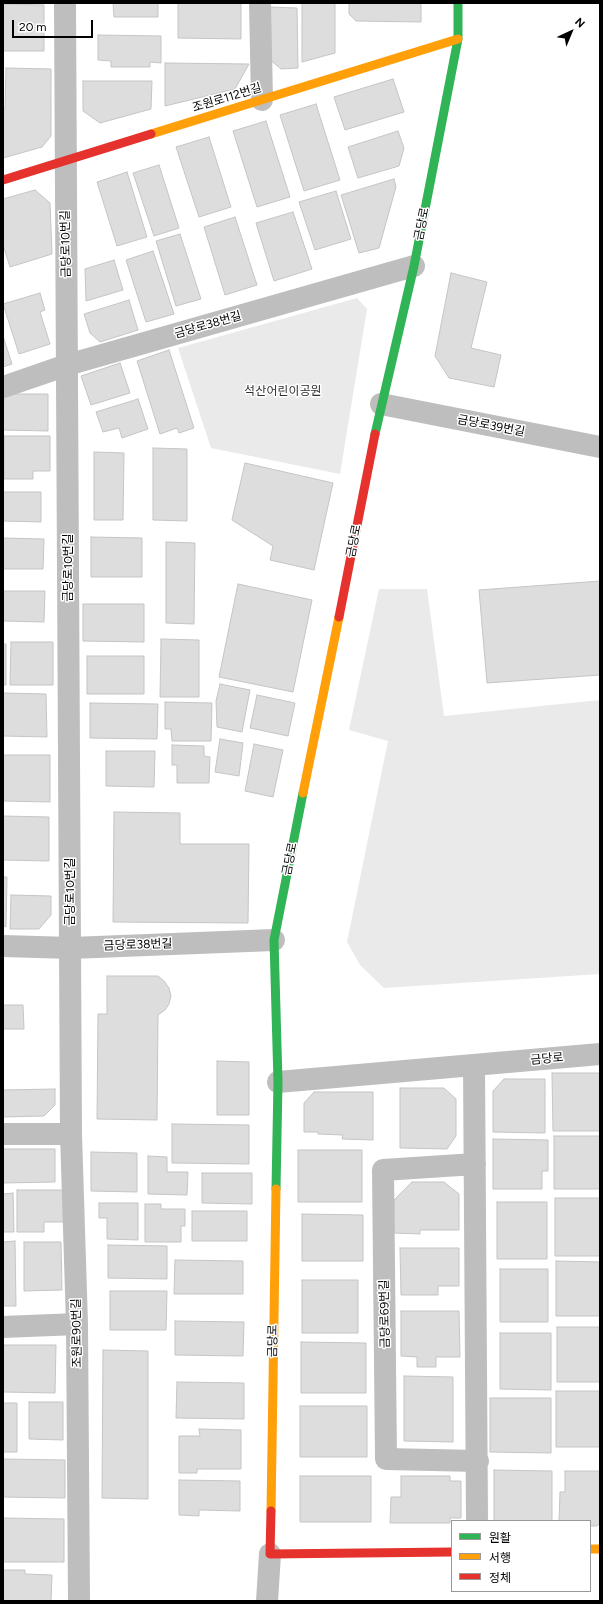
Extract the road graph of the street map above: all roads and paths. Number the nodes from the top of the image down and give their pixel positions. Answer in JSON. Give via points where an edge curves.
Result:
{"nodes":[{"id":1,"x":65,"y":3,"type":"edge"},
{"id":2,"x":260,"y":3,"type":"edge"},
{"id":3,"x":458,"y":3,"type":"edge"},
{"id":4,"x":458,"y":39,"type":"junction"},
{"id":5,"x":262,"y":100,"type":"junction"},
{"id":6,"x":65,"y":160,"type":"junction"},
{"id":7,"x":3,"y":180,"type":"edge"},
{"id":8,"x":414,"y":266,"type":"junction"},
{"id":9,"x":67,"y":365,"type":"junction"},
{"id":10,"x":3,"y":387,"type":"edge"},
{"id":11,"x":381,"y":404,"type":"junction"},
{"id":12,"x":600,"y":447,"type":"edge"},
{"id":13,"x":274,"y":940,"type":"junction"},
{"id":14,"x":3,"y":946,"type":"edge"},
{"id":15,"x":71,"y":948,"type":"junction"},
{"id":16,"x":600,"y":1054,"type":"edge"},
{"id":17,"x":474,"y":1065,"type":"junction"},
{"id":18,"x":278,"y":1082,"type":"junction"},
{"id":19,"x":3,"y":1134,"type":"edge"},
{"id":20,"x":71,"y":1134,"type":"junction"},
{"id":21,"x":475,"y":1164,"type":"junction"},
{"id":22,"x":77,"y":1324,"type":"junction"},
{"id":23,"x":3,"y":1328,"type":"edge"},
{"id":24,"x":478,"y":1461,"type":"junction"},
{"id":25,"x":477,"y":1520,"type":"edge"},
{"id":26,"x":451,"y":1552,"type":"edge"},
{"id":27,"x":270,"y":1554,"type":"junction"},
{"id":28,"x":79,"y":1601,"type":"edge"},
{"id":29,"x":267,"y":1601,"type":"edge"}],
"edges":[{"from":1,"to":6,"type":"street","name":"금당로10번길"},
{"from":2,"to":5,"type":"street"},
{"from":3,"to":4,"type":"street","name":"금당로"},
{"from":4,"to":5,"type":"street","name":"조원로112번길"},
{"from":4,"to":8,"type":"street","name":"금당로"},
{"from":5,"to":6,"type":"street","name":"조원로112번길"},
{"from":6,"to":7,"type":"street","name":"조원로112번길"},
{"from":6,"to":9,"type":"street","name":"금당로10번길"},
{"from":8,"to":9,"type":"street","name":"금당로38번길"},
{"from":8,"to":11,"type":"street","name":"금당로"},
{"from":9,"to":10,"type":"street","name":"금당로38번길"},
{"from":9,"to":15,"type":"street","name":"금당로10번길"},
{"from":11,"to":12,"type":"street","name":"금당로39번길"},
{"from":11,"to":13,"type":"street","name":"금당로"},
{"from":13,"to":15,"type":"street","name":"금당로38번길"},
{"from":13,"to":18,"type":"street","name":"금당로"},
{"from":14,"to":15,"type":"street","name":"금당로38번길"},
{"from":15,"to":20,"type":"street","name":"금당로10번길"},
{"from":16,"to":17,"type":"street","name":"금당로"},
{"from":17,"to":18,"type":"street","name":"금당로"},
{"from":17,"to":21,"type":"street"},
{"from":18,"to":27,"type":"street","name":"금당로"},
{"from":19,"to":20,"type":"street"},
{"from":20,"to":22,"type":"street","name":"조원로90번길"},
{"from":21,"to":24,"type":"street"},
{"from":21,"to":24,"type":"street","name":"금당로69번길","via":[[383,1170],[386,1459]]},
{"from":22,"to":23,"type":"street"},
{"from":22,"to":28,"type":"street","name":"조원로90번길"},
{"from":24,"to":25,"type":"street"},
{"from":26,"to":27,"type":"street"},
{"from":27,"to":29,"type":"street","name":"금당로"}]}
